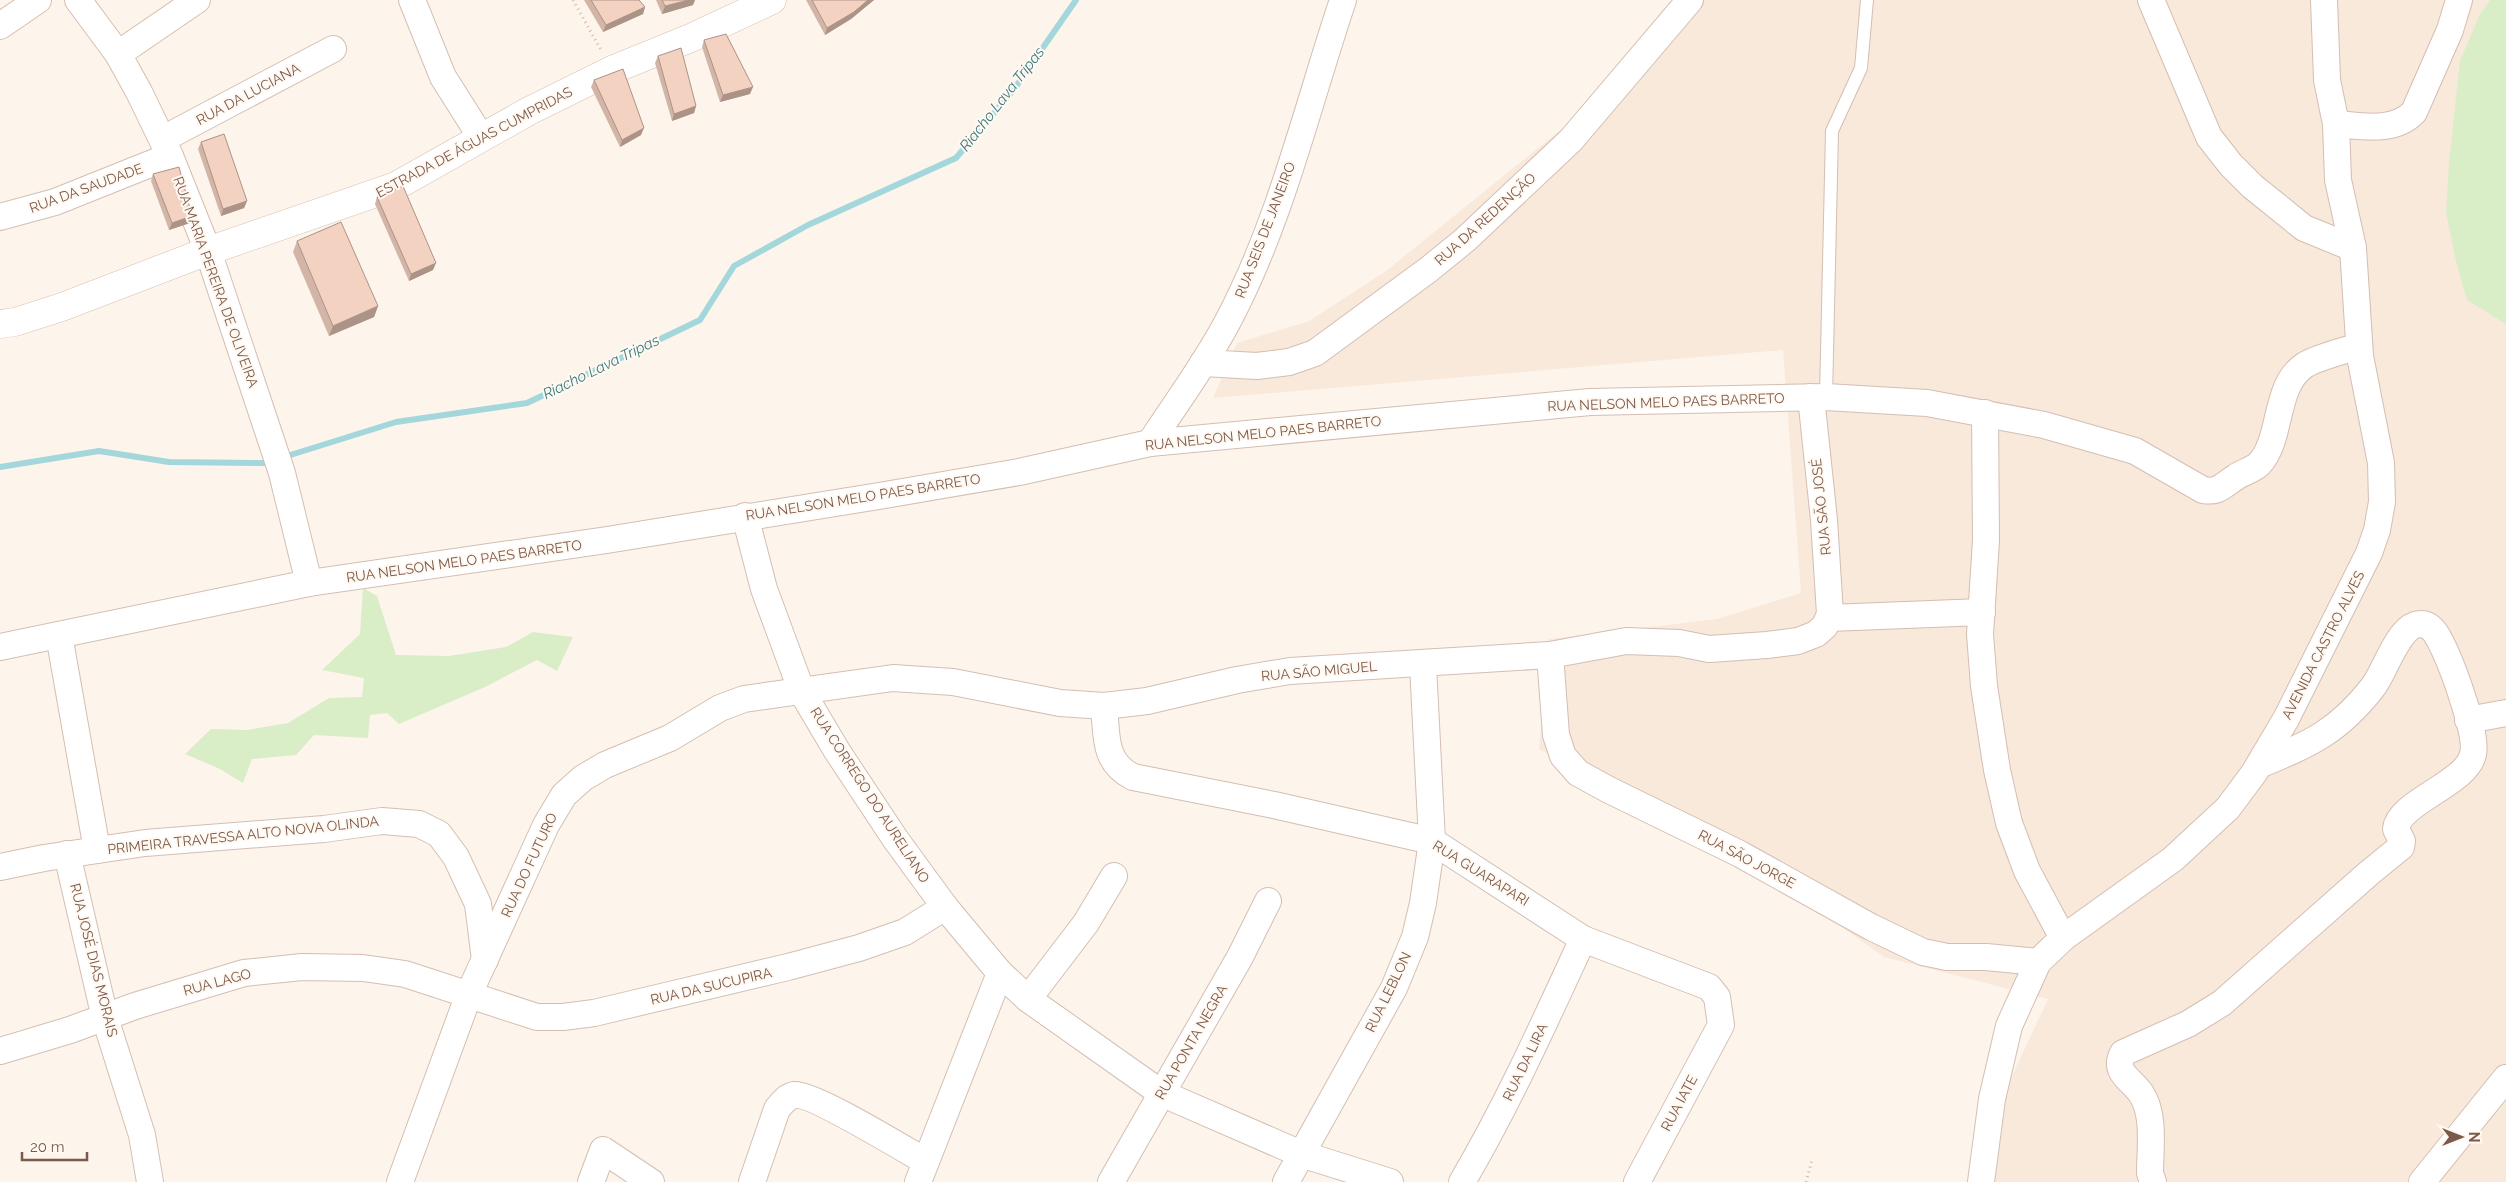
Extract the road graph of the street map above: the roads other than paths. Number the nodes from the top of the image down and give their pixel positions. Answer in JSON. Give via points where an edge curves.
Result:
{"nodes":[{"id":1,"x":38,"y":0,"type":"edge"},
{"id":2,"x":78,"y":0,"type":"edge"},
{"id":3,"x":198,"y":0,"type":"edge"},
{"id":4,"x":412,"y":0,"type":"edge"},
{"id":5,"x":772,"y":0,"type":"edge"},
{"id":6,"x":1343,"y":0,"type":"edge"},
{"id":7,"x":1690,"y":0,"type":"edge"},
{"id":8,"x":1867,"y":0,"type":"edge"},
{"id":9,"x":2152,"y":0,"type":"edge"},
{"id":10,"x":2324,"y":0,"type":"edge"},
{"id":11,"x":2459,"y":0,"type":"edge"},
{"id":12,"x":0,"y":26,"type":"edge"},
{"id":13,"x":333,"y":48,"type":"dead end"},
{"id":14,"x":118,"y":54,"type":"junction"},
{"id":15,"x":2336,"y":124,"type":"junction"},
{"id":16,"x":481,"y":138,"type":"junction"},
{"id":17,"x":167,"y":148,"type":"junction"},
{"id":18,"x":0,"y":218,"type":"edge"},
{"id":19,"x":2354,"y":248,"type":"junction"},
{"id":20,"x":208,"y":251,"type":"junction"},
{"id":21,"x":0,"y":324,"type":"edge"},
{"id":22,"x":2359,"y":346,"type":"junction"},
{"id":23,"x":1203,"y":362,"type":"junction"},
{"id":24,"x":1818,"y":397,"type":"junction"},
{"id":25,"x":1985,"y":413,"type":"junction"},
{"id":26,"x":1150,"y":442,"type":"junction"},
{"id":27,"x":745,"y":516,"type":"junction"},
{"id":28,"x":309,"y":583,"type":"junction"},
{"id":29,"x":1982,"y":612,"type":"junction"},
{"id":30,"x":1828,"y":618,"type":"junction"},
{"id":31,"x":59,"y":635,"type":"junction"},
{"id":32,"x":0,"y":647,"type":"edge"},
{"id":33,"x":1550,"y":655,"type":"junction"},
{"id":34,"x":1423,"y":665,"type":"junction"},
{"id":35,"x":802,"y":692,"type":"junction"},
{"id":36,"x":1104,"y":706,"type":"junction"},
{"id":37,"x":2506,"y":713,"type":"edge"},
{"id":38,"x":2468,"y":720,"type":"junction"},
{"id":39,"x":2259,"y":765,"type":"junction"},
{"id":40,"x":1432,"y":842,"type":"junction"},
{"id":41,"x":97,"y":850,"type":"junction"},
{"id":42,"x":67,"y":854,"type":"junction"},
{"id":43,"x":0,"y":867,"type":"edge"},
{"id":44,"x":1114,"y":876,"type":"dead end"},
{"id":45,"x":1268,"y":901,"type":"dead end"},
{"id":46,"x":945,"y":907,"type":"junction"},
{"id":47,"x":2063,"y":938,"type":"junction"},
{"id":48,"x":1584,"y":939,"type":"junction"},
{"id":49,"x":485,"y":960,"type":"junction"},
{"id":50,"x":2038,"y":962,"type":"junction"},
{"id":51,"x":1000,"y":973,"type":"junction"},
{"id":52,"x":469,"y":994,"type":"junction"},
{"id":53,"x":1028,"y":999,"type":"junction"},
{"id":54,"x":105,"y":1018,"type":"junction"},
{"id":55,"x":1721,"y":1025,"type":"joint"},
{"id":56,"x":0,"y":1051,"type":"edge"},
{"id":57,"x":2506,"y":1078,"type":"edge"},
{"id":58,"x":1161,"y":1093,"type":"junction"},
{"id":59,"x":1301,"y":1154,"type":"junction"},
{"id":60,"x":922,"y":1171,"type":"edge"},
{"id":61,"x":150,"y":1182,"type":"edge"},
{"id":62,"x":400,"y":1182,"type":"edge"},
{"id":63,"x":591,"y":1182,"type":"edge"},
{"id":64,"x":651,"y":1182,"type":"edge"},
{"id":65,"x":752,"y":1182,"type":"edge"},
{"id":66,"x":1111,"y":1182,"type":"edge"},
{"id":67,"x":1286,"y":1182,"type":"edge"},
{"id":68,"x":1390,"y":1182,"type":"edge"},
{"id":69,"x":1462,"y":1182,"type":"edge"},
{"id":70,"x":1637,"y":1182,"type":"edge"},
{"id":71,"x":1981,"y":1182,"type":"edge"},
{"id":72,"x":2153,"y":1182,"type":"edge"},
{"id":73,"x":2422,"y":1182,"type":"edge"}],
"edges":[{"from":1,"to":12,"type":"street"},
{"from":2,"to":14,"type":"street","name":"RUA MARIA PEREIRA DE OLIVEIRA"},
{"from":3,"to":14,"type":"street"},
{"from":4,"to":16,"type":"street","via":[[443,78]]},
{"from":5,"to":16,"type":"main road","name":"ESTRADA DE ÁGUAS CUMPRIDAS","via":[[693,38],[612,70]]},
{"from":6,"to":23,"type":"street","name":"RUA SEIS DE JANEIRO","via":[[1276,209],[1228,322]]},
{"from":7,"to":23,"type":"street","name":"RUA DA REDENÇÃO","via":[[1571,140],[1465,240],[1428,270],[1315,353],[1289,362],[1257,366]]},
{"from":8,"to":24,"type":"lane","via":[[1861,68],[1832,131]]},
{"from":9,"to":19,"type":"street","via":[[2209,137],[2231,165],[2304,228]]},
{"from":10,"to":15,"type":"street","name":"AVENIDA CASTRO ALVES","via":[[2327,80]]},
{"from":11,"to":15,"type":"street","via":[[2450,30],[2414,112],[2405,121],[2394,125]]},
{"from":13,"to":17,"type":"street","name":"RUA DA LUCIANA"},
{"from":14,"to":17,"type":"street","name":"RUA MARIA PEREIRA DE OLIVEIRA"},
{"from":15,"to":19,"type":"street","name":"AVENIDA CASTRO ALVES","via":[[2338,180]]},
{"from":16,"to":20,"type":"main road","name":"ESTRADA DE ÁGUAS CUMPRIDAS","via":[[396,186]]},
{"from":17,"to":18,"type":"street","name":"RUA DA SAUDADE","via":[[54,202]]},
{"from":17,"to":20,"type":"street","name":"RUA MARIA PEREIRA DE OLIVEIRA"},
{"from":19,"to":22,"type":"street","name":"AVENIDA CASTRO ALVES"},
{"from":20,"to":21,"type":"main road","name":"ESTRADA DE ÁGUAS CUMPRIDAS","via":[[62,307]]},
{"from":20,"to":28,"type":"street","name":"RUA MARIA PEREIRA DE OLIVEIRA","via":[[274,446]]},
{"from":22,"to":25,"type":"street","name":"RUA NELSON MELO PAES BARRETO","via":[[2305,365],[2293,379],[2279,408],[2272,446],[2258,465],[2213,492],[2203,490],[2135,452],[2044,425]]},
{"from":22,"to":39,"type":"street","name":"AVENIDA CASTRO ALVES","via":[[2381,463],[2382,502],[2377,530],[2369,553],[2286,719]]},
{"from":23,"to":26,"type":"street","name":"RUA SEIS DE JANEIRO"},
{"from":24,"to":25,"type":"street","name":"RUA NELSON MELO PAES BARRETO","via":[[1927,402]]},
{"from":24,"to":26,"type":"street","name":"RUA NELSON MELO PAES BARRETO","via":[[1590,402]]},
{"from":24,"to":30,"type":"street","name":"RUA SÃO JOSÉ"},
{"from":25,"to":29,"type":"street","via":[[1986,540]]},
{"from":26,"to":27,"type":"street","name":"RUA NELSON MELO PAES BARRETO","via":[[1020,472]]},
{"from":27,"to":28,"type":"street","name":"RUA NELSON MELO PAES BARRETO","via":[[597,542]]},
{"from":27,"to":35,"type":"street","name":"RUA CORREGO DO AURELIANO","via":[[764,589]]},
{"from":28,"to":31,"type":"street","name":"RUA NELSON MELO PAES BARRETO"},
{"from":29,"to":30,"type":"street"},
{"from":29,"to":47,"type":"street","via":[[1980,634],[1984,686],[2009,823],[2027,872]]},
{"from":30,"to":33,"type":"street","name":"RUA SÃO MIGUEL","via":[[1816,634],[1798,641],[1709,649],[1679,643],[1626,641]]},
{"from":31,"to":32,"type":"street","name":"RUA NELSON MELO PAES BARRETO"},
{"from":31,"to":41,"type":"street"},
{"from":33,"to":34,"type":"street","name":"RUA SÃO MIGUEL"},
{"from":33,"to":50,"type":"street","name":"RUA SÃO JORGE","via":[[1556,735],[1563,756],[1578,772],[1923,952]]},
{"from":34,"to":36,"type":"street","name":"RUA SÃO MIGUEL","via":[[1345,666],[1290,671],[1147,701]]},
{"from":34,"to":40,"type":"street","name":"RUA LEBLON"},
{"from":35,"to":36,"type":"street","name":"RUA SÃO MIGUEL","via":[[893,678],[953,682],[1060,703]]},
{"from":35,"to":46,"type":"street","name":"RUA CORREGO DO AURELIANO","via":[[880,816]]},
{"from":35,"to":49,"type":"street","name":"RUA DO FUTURO","via":[[744,699],[720,708],[670,738],[605,765],[583,778],[564,795],[546,825]]},
{"from":36,"to":40,"type":"street","name":"RUA GUARAPARI","via":[[1109,750],[1115,764],[1133,777],[1274,805]]},
{"from":37,"to":38,"type":"street"},
{"from":38,"to":39,"type":"street","via":[[2436,632],[2430,626],[2415,625],[2404,632],[2374,686],[2335,727],[2307,746]]},
{"from":38,"to":72,"type":"street","via":[[2474,746],[2469,764],[2401,816],[2396,829],[2402,841],[2397,851],[2222,1003],[2188,1024],[2123,1053],[2119,1060],[2121,1070],[2142,1094],[2148,1109]]},
{"from":39,"to":47,"type":"street","name":"AVENIDA CASTRO ALVES","via":[[2228,808],[2173,859]]},
{"from":40,"to":48,"type":"street","name":"RUA GUARAPARI"},
{"from":40,"to":59,"type":"street","name":"RUA LEBLON","via":[[1415,936],[1394,988]]},
{"from":41,"to":42,"type":"street","name":"PRIMEIRA TRAVESSA ALTO NOVA OLINDA"},
{"from":41,"to":49,"type":"street","name":"PRIMEIRA TRAVESSA ALTO NOVA OLINDA","via":[[382,821],[419,824],[439,834],[456,857],[478,904]]},
{"from":42,"to":43,"type":"street","name":"PRIMEIRA TRAVESSA ALTO NOVA OLINDA"},
{"from":42,"to":54,"type":"street","name":"RUA JOSÉ DIAS MORAIS"},
{"from":44,"to":53,"type":"street","via":[[1086,923]]},
{"from":45,"to":58,"type":"street","name":"RUA PONTA NEGRA"},
{"from":46,"to":51,"type":"street","name":"RUA CORREGO DO AURELIANO"},
{"from":46,"to":52,"type":"street","name":"RUA DA SUCUPIRA","via":[[905,932],[859,948],[594,1013],[537,1016]]},
{"from":47,"to":50,"type":"street","name":"AVENIDA CASTRO ALVES"},
{"from":48,"to":55,"type":"street","name":"RUA GUARAPARI","via":[[1708,987],[1717,997]]},
{"from":48,"to":69,"type":"street","name":"RUA DA LIRA","via":[[1523,1069]]},
{"from":49,"to":52,"type":"street","name":"RUA DO FUTURO"},
{"from":50,"to":71,"type":"street","name":"AVENIDA CASTRO ALVES","via":[[2009,1026],[1992,1099]]},
{"from":51,"to":53,"type":"street","name":"RUA CORREGO DO AURELIANO"},
{"from":51,"to":60,"type":"street"},
{"from":52,"to":54,"type":"street","name":"RUA LAGO","via":[[405,974],[363,968],[302,967],[244,973]]},
{"from":52,"to":62,"type":"street","name":"RUA DO FUTURO"},
{"from":53,"to":58,"type":"street","name":"RUA CORREGO DO AURELIANO"},
{"from":54,"to":56,"type":"street","name":"RUA LAGO"},
{"from":54,"to":61,"type":"street","name":"RUA JOSÉ DIAS MORAIS","via":[[142,1135]]},
{"from":55,"to":70,"type":"street","name":"RUA IATE"},
{"from":57,"to":73,"type":"street"},
{"from":58,"to":59,"type":"street","name":"RUA CORREGO DO AURELIANO"},
{"from":58,"to":66,"type":"street","name":"RUA PONTA NEGRA"},
{"from":59,"to":67,"type":"street","name":"RUA LEBLON"},
{"from":59,"to":68,"type":"street","name":"RUA CORREGO DO AURELIANO"},
{"from":60,"to":65,"type":"street","via":[[833,1109],[794,1095],[785,1099],[777,1109]]},
{"from":63,"to":64,"type":"street","via":[[603,1150]]}]}
